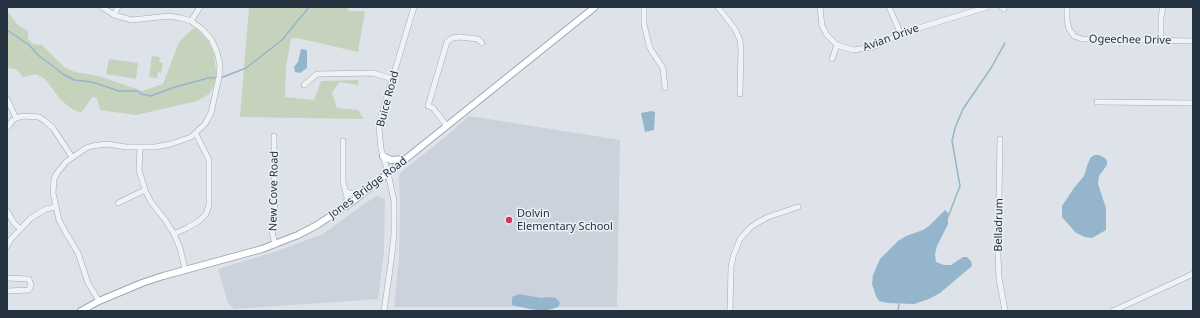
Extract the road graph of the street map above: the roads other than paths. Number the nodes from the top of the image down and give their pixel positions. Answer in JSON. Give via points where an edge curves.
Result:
{"nodes":[{"id":1,"x":102,"y":7,"type":"edge"},
{"id":2,"x":118,"y":7,"type":"edge"},
{"id":3,"x":200,"y":7,"type":"edge"},
{"id":4,"x":414,"y":7,"type":"edge"},
{"id":5,"x":595,"y":7,"type":"edge"},
{"id":6,"x":644,"y":7,"type":"edge"},
{"id":7,"x":718,"y":7,"type":"edge"},
{"id":8,"x":820,"y":7,"type":"edge"},
{"id":9,"x":889,"y":7,"type":"edge"},
{"id":10,"x":987,"y":7,"type":"edge"},
{"id":11,"x":1067,"y":7,"type":"edge"},
{"id":12,"x":1163,"y":7,"type":"edge"},
{"id":13,"x":114,"y":15,"type":"junction"},
{"id":14,"x":191,"y":21,"type":"junction"},
{"id":15,"x":901,"y":34,"type":"junction"},
{"id":16,"x":1161,"y":41,"type":"junction"},
{"id":17,"x":1193,"y":41,"type":"edge"},
{"id":18,"x":482,"y":43,"type":"dead end"},
{"id":19,"x":837,"y":45,"type":"junction"},
{"id":20,"x":832,"y":59,"type":"dead end"},
{"id":21,"x":393,"y":79,"type":"junction"},
{"id":22,"x":304,"y":85,"type":"dead end"},
{"id":23,"x":665,"y":88,"type":"dead end"},
{"id":24,"x":740,"y":94,"type":"dead end"},
{"id":25,"x":7,"y":99,"type":"edge"},
{"id":26,"x":1097,"y":102,"type":"dead end"},
{"id":27,"x":1193,"y":103,"type":"edge"},
{"id":28,"x":16,"y":118,"type":"junction"},
{"id":29,"x":447,"y":126,"type":"junction"},
{"id":30,"x":7,"y":128,"type":"edge"},
{"id":31,"x":196,"y":134,"type":"junction"},
{"id":32,"x":274,"y":136,"type":"dead end"},
{"id":33,"x":1000,"y":139,"type":"dead end"},
{"id":34,"x":343,"y":141,"type":"dead end"},
{"id":35,"x":140,"y":148,"type":"junction"},
{"id":36,"x":384,"y":156,"type":"junction"},
{"id":37,"x":72,"y":157,"type":"junction"},
{"id":38,"x":406,"y":159,"type":"junction"},
{"id":39,"x":388,"y":173,"type":"junction"},
{"id":40,"x":145,"y":190,"type":"junction"},
{"id":41,"x":346,"y":192,"type":"junction"},
{"id":42,"x":360,"y":196,"type":"junction"},
{"id":43,"x":118,"y":203,"type":"dead end"},
{"id":44,"x":56,"y":207,"type":"junction"},
{"id":45,"x":346,"y":207,"type":"junction"},
{"id":46,"x":798,"y":207,"type":"dead end"},
{"id":47,"x":7,"y":211,"type":"edge"},
{"id":48,"x":20,"y":229,"type":"junction"},
{"id":49,"x":174,"y":234,"type":"junction"},
{"id":50,"x":275,"y":245,"type":"junction"},
{"id":51,"x":7,"y":246,"type":"edge"},
{"id":52,"x":186,"y":269,"type":"junction"},
{"id":53,"x":1193,"y":274,"type":"edge"},
{"id":54,"x":7,"y":278,"type":"edge"},
{"id":55,"x":7,"y":291,"type":"edge"},
{"id":56,"x":98,"y":301,"type":"junction"},
{"id":57,"x":81,"y":311,"type":"edge"},
{"id":58,"x":384,"y":311,"type":"edge"},
{"id":59,"x":730,"y":311,"type":"edge"},
{"id":60,"x":1005,"y":311,"type":"edge"},
{"id":61,"x":1113,"y":311,"type":"edge"}],
"edges":[{"from":1,"to":13,"type":"street"},
{"from":2,"to":13,"type":"street"},
{"from":3,"to":14,"type":"street"},
{"from":4,"to":21,"type":"street","name":"Buice Road"},
{"from":5,"to":29,"type":"main road","name":"Jones Bridge Road"},
{"from":6,"to":23,"type":"street","via":[[644,24],[649,45],[663,68]]},
{"from":7,"to":24,"type":"street","via":[[735,28],[740,40]]},
{"from":8,"to":19,"type":"street","via":[[822,26]]},
{"from":9,"to":15,"type":"street"},
{"from":10,"to":15,"type":"street","name":"Avian Drive"},
{"from":11,"to":16,"type":"street","name":"Ogeechee Drive","via":[[1069,29],[1074,36],[1082,39]]},
{"from":12,"to":16,"type":"street"},
{"from":13,"to":14,"type":"street","via":[[132,20],[170,16]]},
{"from":14,"to":31,"type":"street","via":[[211,39],[218,52],[220,65],[211,113]]},
{"from":15,"to":19,"type":"street","name":"Avian Drive","via":[[865,49],[853,50]]},
{"from":16,"to":17,"type":"street","name":"Ogeechee Drive"},
{"from":18,"to":29,"type":"street","via":[[478,39],[460,37],[447,42],[428,106],[433,108]]},
{"from":19,"to":20,"type":"street"},
{"from":21,"to":22,"type":"street","via":[[373,73],[317,74]]},
{"from":21,"to":36,"type":"street","name":"Buice Road","via":[[379,128]]},
{"from":25,"to":28,"type":"street"},
{"from":26,"to":27,"type":"street"},
{"from":28,"to":30,"type":"street"},
{"from":28,"to":37,"type":"street","via":[[32,116],[45,121],[53,128]]},
{"from":29,"to":38,"type":"main road","name":"Jones Bridge Road"},
{"from":31,"to":35,"type":"street","via":[[171,144]]},
{"from":31,"to":49,"type":"street","via":[[209,160],[209,205],[206,214],[199,221]]},
{"from":32,"to":50,"type":"street","name":"New Cove Road","via":[[275,218],[272,231]]},
{"from":33,"to":60,"type":"street","name":"Belladrum","via":[[998,256]]},
{"from":34,"to":41,"type":"street","via":[[343,182]]},
{"from":35,"to":37,"type":"street","via":[[98,144]]},
{"from":35,"to":40,"type":"street","via":[[139,170]]},
{"from":36,"to":38,"type":"main road","via":[[391,160]]},
{"from":36,"to":39,"type":"street","name":"Buice Road"},
{"from":37,"to":44,"type":"street","via":[[61,166],[54,179]]},
{"from":38,"to":39,"type":"main road","name":"Jones Bridge Road"},
{"from":39,"to":42,"type":"main road","name":"Jones Bridge Road"},
{"from":39,"to":58,"type":"street","name":"Buice Road","via":[[394,201],[394,234]]},
{"from":40,"to":43,"type":"street"},
{"from":40,"to":49,"type":"street"},
{"from":41,"to":42,"type":"street"},
{"from":41,"to":45,"type":"street"},
{"from":42,"to":45,"type":"main road","name":"Jones Bridge Road"},
{"from":44,"to":48,"type":"street","via":[[38,213]]},
{"from":44,"to":56,"type":"street","via":[[62,227],[78,253],[88,283]]},
{"from":45,"to":50,"type":"main road","name":"Jones Bridge Road","via":[[317,225]]},
{"from":46,"to":59,"type":"street","via":[[757,222],[740,239],[731,267]]},
{"from":47,"to":48,"type":"street"},
{"from":48,"to":51,"type":"street"},
{"from":49,"to":52,"type":"street"},
{"from":50,"to":52,"type":"main road","name":"Jones Bridge Road"},
{"from":52,"to":56,"type":"main road","name":"Jones Bridge Road"},
{"from":53,"to":61,"type":"street"},
{"from":54,"to":55,"type":"street","via":[[29,278],[31,285],[29,290]]},
{"from":56,"to":57,"type":"main road","name":"Jones Bridge Road"}]}
